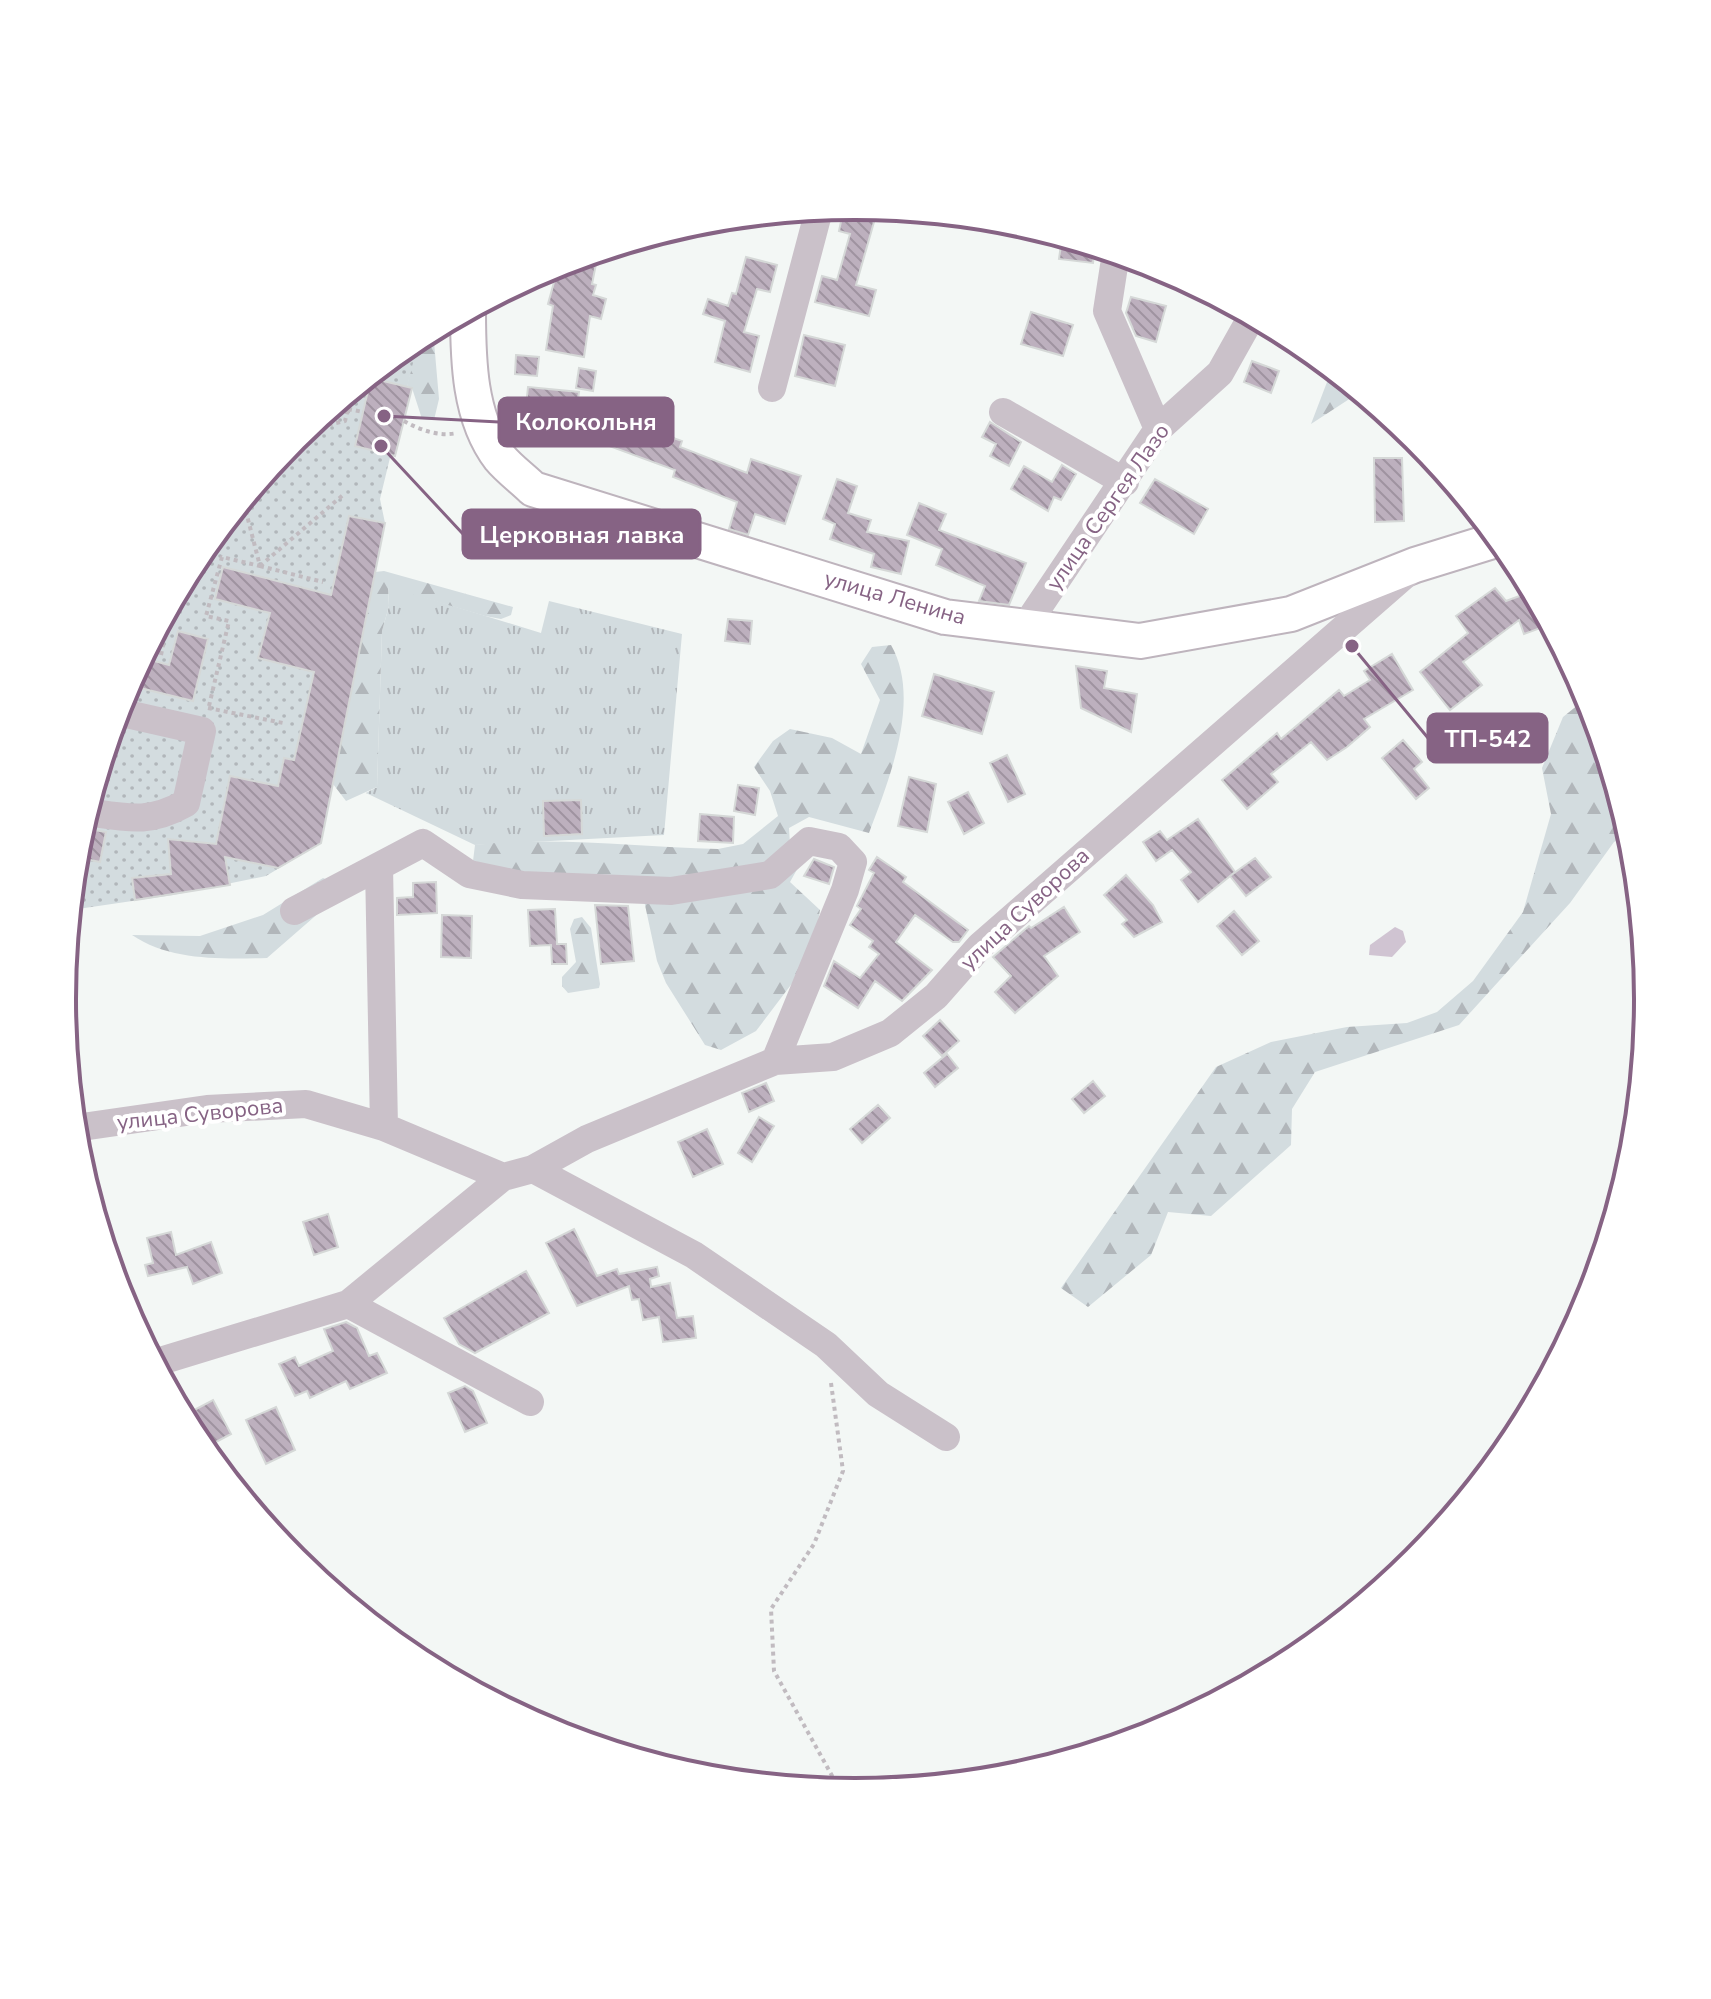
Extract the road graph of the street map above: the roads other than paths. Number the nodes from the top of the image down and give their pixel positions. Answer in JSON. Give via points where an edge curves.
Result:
{"nodes":[{"id":1,"x":816,"y":222,"type":"edge"},
{"id":2,"x":1114,"y":264,"type":"edge"},
{"id":3,"x":469,"y":323,"type":"edge"},
{"id":4,"x":1247,"y":325,"type":"edge"},
{"id":5,"x":772,"y":388,"type":"dead end"},
{"id":6,"x":1003,"y":412,"type":"dead end"},
{"id":7,"x":1158,"y":429,"type":"junction"},
{"id":8,"x":1125,"y":482,"type":"junction"},
{"id":9,"x":1487,"y":543,"type":"edge"},
{"id":10,"x":1415,"y":565,"type":"junction"},
{"id":11,"x":1025,"y":627,"type":"junction"},
{"id":12,"x":131,"y":713,"type":"edge"},
{"id":13,"x":99,"y":813,"type":"edge"},
{"id":14,"x":379,"y":866,"type":"junction"},
{"id":15,"x":294,"y":911,"type":"dead end"},
{"id":16,"x":775,"y":1061,"type":"junction"},
{"id":17,"x":87,"y":1126,"type":"edge"},
{"id":18,"x":384,"y":1127,"type":"junction"},
{"id":19,"x":533,"y":1169,"type":"junction"},
{"id":20,"x":503,"y":1177,"type":"junction"},
{"id":21,"x":348,"y":1304,"type":"junction"},
{"id":22,"x":164,"y":1360,"type":"edge"},
{"id":23,"x":530,"y":1402,"type":"dead end"},
{"id":24,"x":946,"y":1437,"type":"dead end"}],
"edges":[{"from":1,"to":5,"type":"street"},
{"from":2,"to":7,"type":"street","via":[[1107,311]]},
{"from":3,"to":11,"type":"main road","name":"улица Ленина","via":[[472,383],[483,428],[500,459],[533,489],[945,617]]},
{"from":4,"to":7,"type":"street","name":"улица Сергея Лазо","via":[[1220,373]]},
{"from":6,"to":8,"type":"street"},
{"from":7,"to":8,"type":"street","name":"улица Сергея Лазо"},
{"from":8,"to":11,"type":"street","name":"улица Сергея Лазо"},
{"from":9,"to":10,"type":"main road","name":"улица Ленина"},
{"from":10,"to":11,"type":"main road","name":"улица Ленина","via":[[1291,614],[1140,641]]},
{"from":10,"to":16,"type":"street","name":"улица Суворова","via":[[980,946],[936,996],[890,1033],[833,1057]]},
{"from":12,"to":13,"type":"street","via":[[206,719],[186,803],[161,817]]},
{"from":14,"to":15,"type":"street"},
{"from":14,"to":16,"type":"street","via":[[423,843],[469,874],[522,885],[671,891],[770,875],[809,841],[839,847],[853,862],[845,890]]},
{"from":14,"to":18,"type":"street"},
{"from":16,"to":19,"type":"street","name":"улица Суворова","via":[[587,1139]]},
{"from":17,"to":18,"type":"street","name":"улица Суворова","via":[[207,1109],[306,1104]]},
{"from":18,"to":20,"type":"street","name":"улица Суворова"},
{"from":19,"to":20,"type":"street","name":"улица Суворова"},
{"from":19,"to":24,"type":"street","via":[[694,1255],[826,1345],[878,1394]]},
{"from":20,"to":21,"type":"street","name":"улица Суворова"},
{"from":21,"to":22,"type":"street","name":"улица Суворова"},
{"from":21,"to":23,"type":"street"}]}
